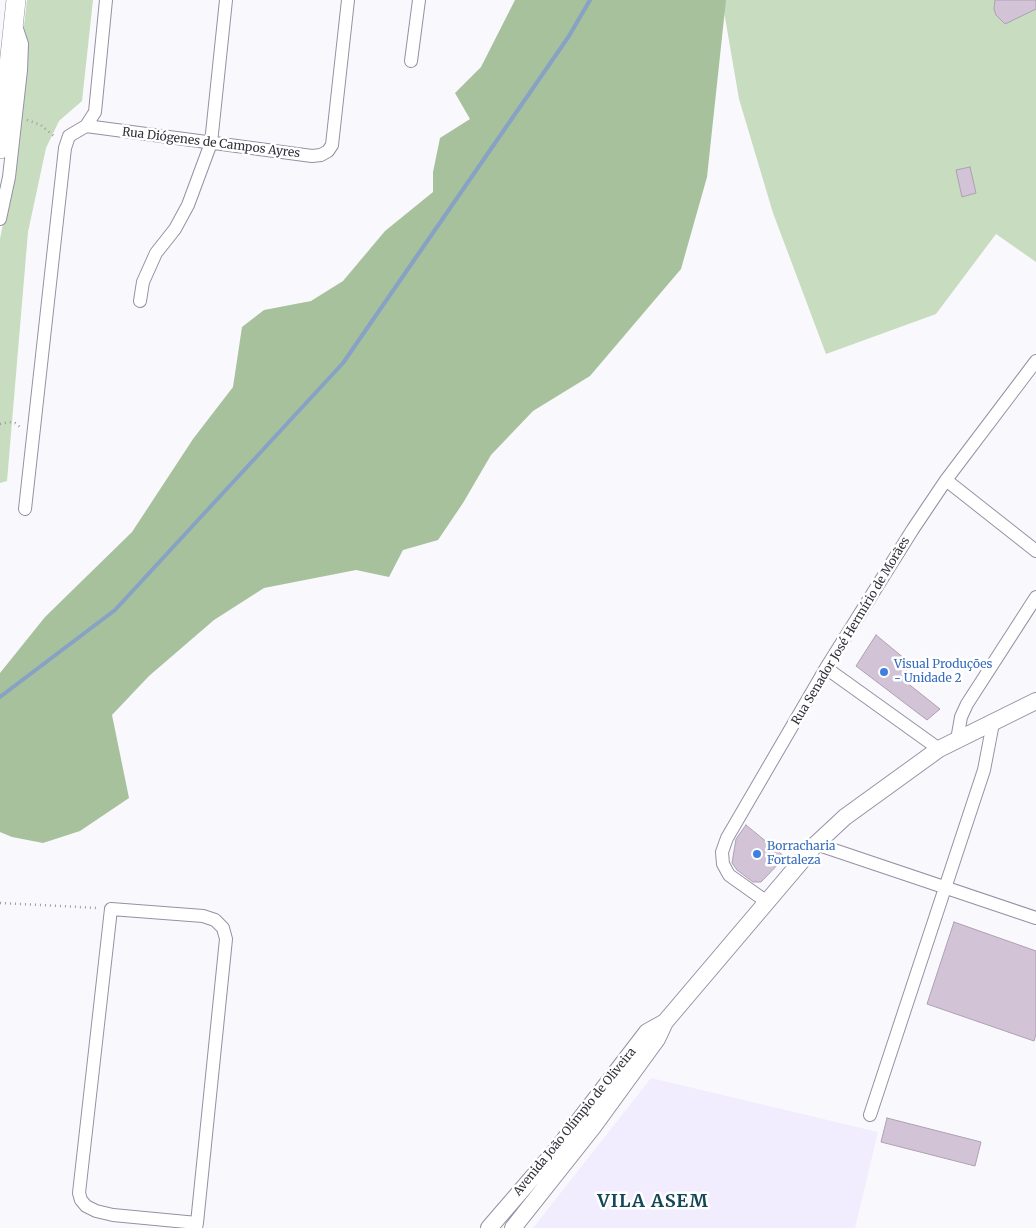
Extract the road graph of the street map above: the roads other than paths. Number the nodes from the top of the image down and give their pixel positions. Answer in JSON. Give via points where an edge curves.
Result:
{"nodes":[{"id":1,"x":106,"y":0,"type":"edge"},
{"id":2,"x":226,"y":0,"type":"edge"},
{"id":3,"x":348,"y":0,"type":"edge"},
{"id":4,"x":418,"y":0,"type":"edge"},
{"id":5,"x":15,"y":9,"type":"edge"},
{"id":6,"x":411,"y":61,"type":"dead end"},
{"id":7,"x":86,"y":126,"type":"junction"},
{"id":8,"x":211,"y":143,"type":"junction"},
{"id":9,"x":0,"y":150,"type":"edge"},
{"id":10,"x":0,"y":219,"type":"edge"},
{"id":11,"x":140,"y":301,"type":"dead end"},
{"id":12,"x":1036,"y":361,"type":"edge"},
{"id":13,"x":946,"y":480,"type":"junction"},
{"id":14,"x":25,"y":509,"type":"dead end"},
{"id":15,"x":1036,"y":551,"type":"edge"},
{"id":16,"x":1036,"y":598,"type":"edge"},
{"id":17,"x":826,"y":668,"type":"junction"},
{"id":18,"x":1036,"y":702,"type":"edge"},
{"id":19,"x":993,"y":723,"type":"junction"},
{"id":20,"x":957,"y":740,"type":"junction"},
{"id":21,"x":939,"y":749,"type":"junction"},
{"id":22,"x":816,"y":844,"type":"junction"},
{"id":23,"x":944,"y":888,"type":"junction"},
{"id":24,"x":767,"y":902,"type":"junction"},
{"id":25,"x":1036,"y":918,"type":"edge"},
{"id":26,"x":665,"y":1022,"type":"junction"},
{"id":27,"x":870,"y":1115,"type":"dead end"},
{"id":28,"x":197,"y":1225,"type":"edge"},
{"id":29,"x":489,"y":1228,"type":"edge"},
{"id":30,"x":514,"y":1228,"type":"edge"}],
"edges":[{"from":1,"to":7,"type":"street","via":[[95,112]]},
{"from":2,"to":8,"type":"street"},
{"from":3,"to":8,"type":"street","name":"Rua Diógenes de Campos Ayres","via":[[332,145],[328,151],[312,156]]},
{"from":4,"to":6,"type":"street"},
{"from":5,"to":9,"type":"highway"},
{"from":5,"to":10,"type":"street","via":[[22,44],[22,70],[9,177]]},
{"from":7,"to":8,"type":"street","name":"Rua Diógenes de Campos Ayres"},
{"from":7,"to":14,"type":"street","via":[[69,136],[65,148]]},
{"from":8,"to":11,"type":"street","via":[[188,205],[156,253]]},
{"from":12,"to":13,"type":"street","name":"Rua Senador José Hermírio de Morães"},
{"from":13,"to":15,"type":"street"},
{"from":13,"to":17,"type":"street","name":"Rua Senador José Hermírio de Morães"},
{"from":16,"to":20,"type":"street","via":[[967,704]]},
{"from":17,"to":21,"type":"street"},
{"from":17,"to":24,"type":"street","name":"Rua Senador José Hermírio de Morães","via":[[727,838],[722,852],[723,864],[729,875]]},
{"from":18,"to":19,"type":"main road","name":"Avenida João Olímpio de Oliveira"},
{"from":19,"to":20,"type":"main road","name":"Avenida João Olímpio de Oliveira"},
{"from":19,"to":23,"type":"street","via":[[984,770]]},
{"from":20,"to":21,"type":"main road","name":"Avenida João Olímpio de Oliveira"},
{"from":21,"to":22,"type":"main road","name":"Avenida João Olímpio de Oliveira","via":[[845,817]]},
{"from":22,"to":23,"type":"street"},
{"from":22,"to":24,"type":"main road","name":"Avenida João Olímpio de Oliveira"},
{"from":23,"to":25,"type":"street"},
{"from":23,"to":27,"type":"street"},
{"from":24,"to":26,"type":"main road","name":"Avenida João Olímpio de Oliveira"},
{"from":26,"to":29,"type":"main road","name":"Avenida João Olímpio de Oliveira","via":[[647,1032],[558,1148]]},
{"from":26,"to":30,"type":"main road","name":"Avenida João Olímpio de Oliveira","via":[[657,1040]]},
{"from":28,"to":28,"type":"street","via":[[226,939],[223,928],[215,920],[203,916],[111,909],[79,1193],[86,1206],[96,1211]]}]}
